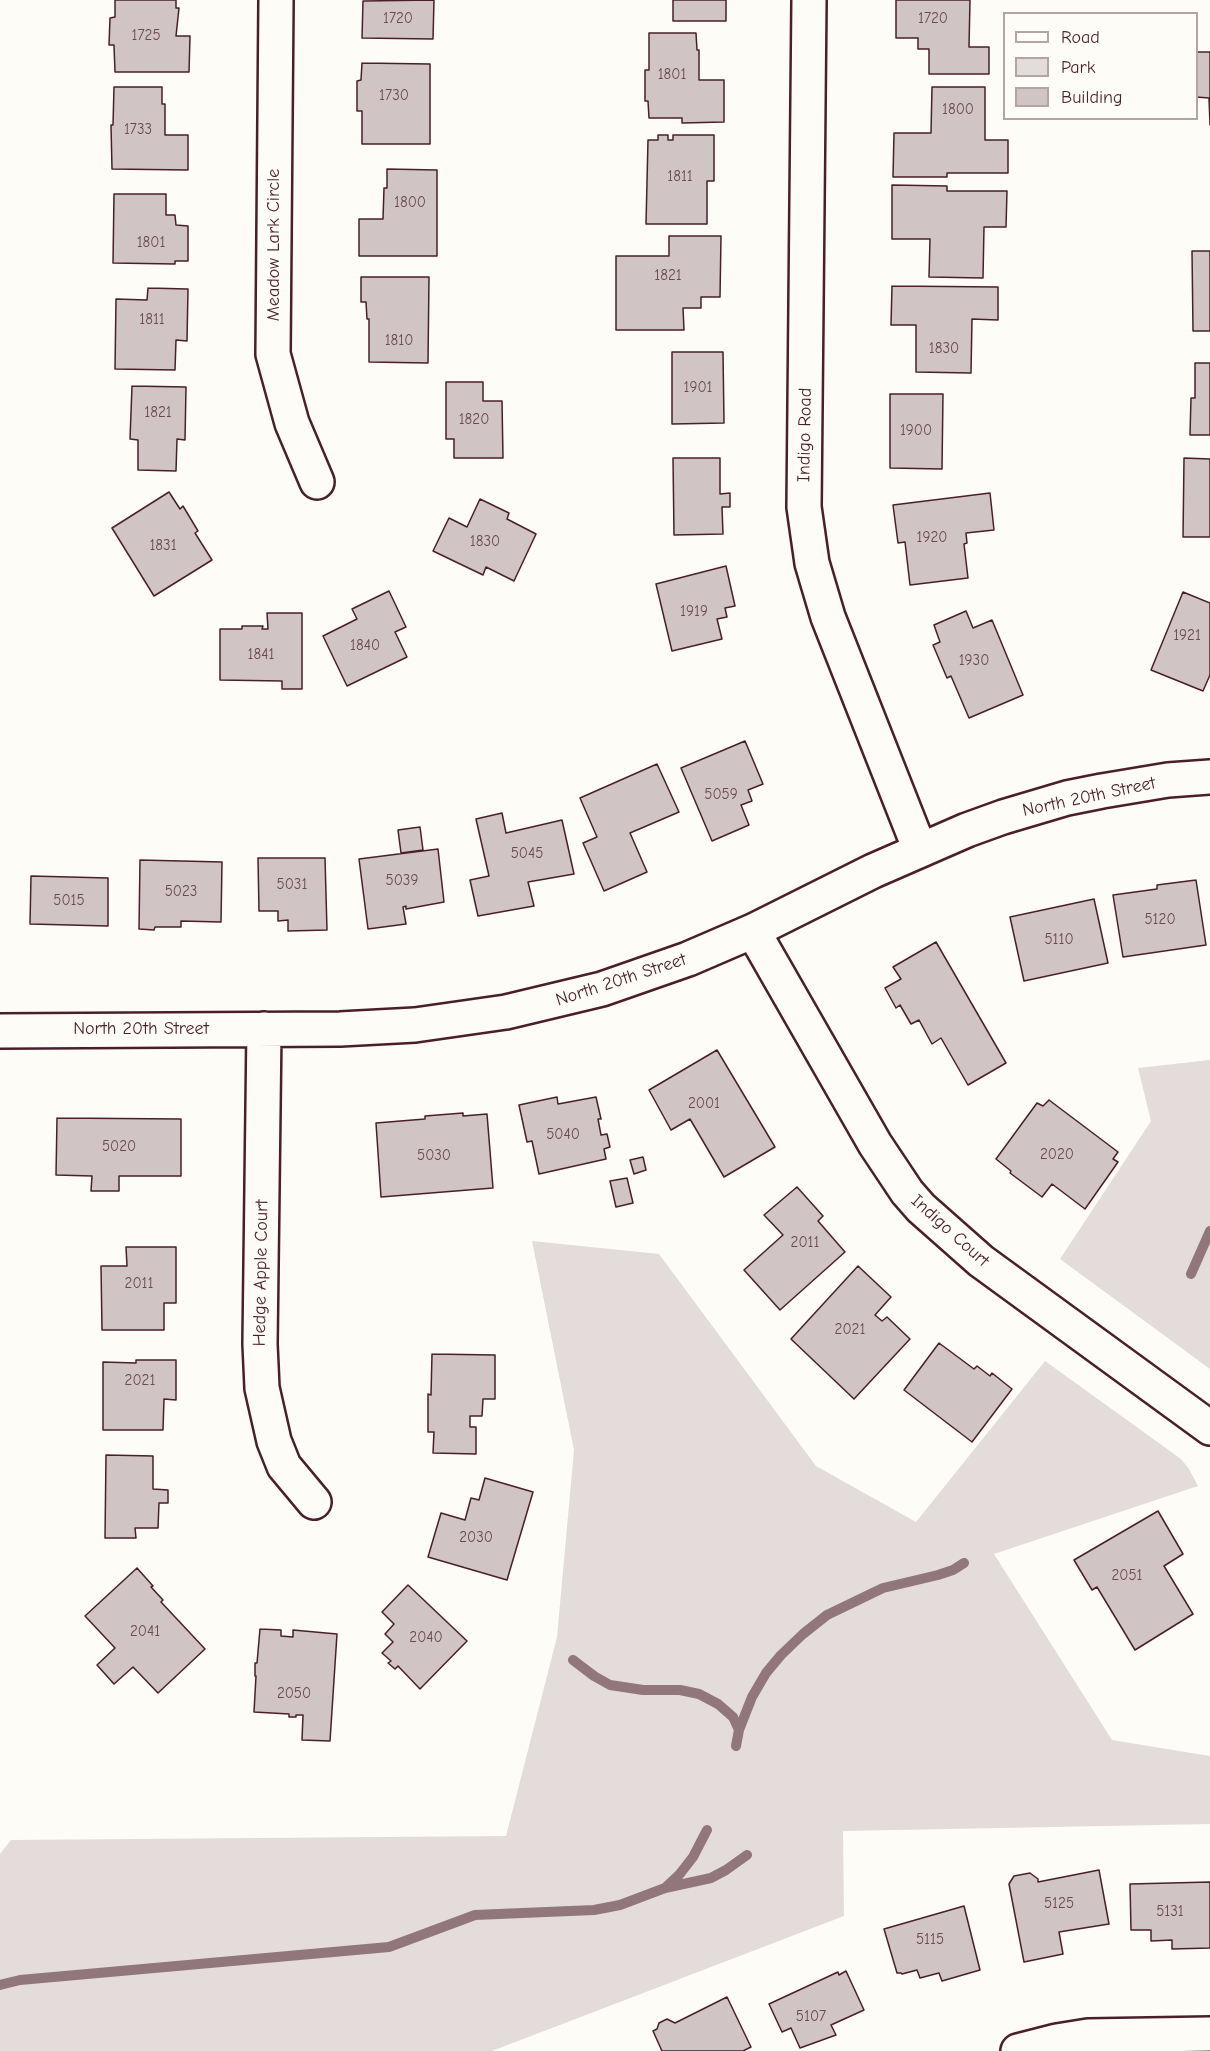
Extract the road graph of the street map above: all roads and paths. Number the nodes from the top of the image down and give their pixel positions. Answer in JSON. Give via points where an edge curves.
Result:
{"nodes":[{"id":1,"x":276,"y":0,"type":"edge"},
{"id":2,"x":809,"y":0,"type":"edge"},
{"id":3,"x":317,"y":482,"type":"dead end"},
{"id":4,"x":1210,"y":777,"type":"edge"},
{"id":5,"x":920,"y":850,"type":"junction"},
{"id":6,"x":753,"y":931,"type":"junction"},
{"id":7,"x":264,"y":1029,"type":"junction"},
{"id":8,"x":0,"y":1030,"type":"edge"},
{"id":9,"x":1210,"y":1428,"type":"edge"},
{"id":10,"x":314,"y":1502,"type":"dead end"},
{"id":11,"x":1210,"y":2034,"type":"edge"},
{"id":12,"x":1018,"y":2051,"type":"edge"}],
"edges":[{"from":1,"to":3,"type":"street","name":"Meadow Lark Circle","via":[[273,354],[292,423]]},
{"from":2,"to":5,"type":"street","name":"Indigo Road","via":[[804,507],[812,563],[828,617]]},
{"from":4,"to":5,"type":"street","name":"North 20th Street","via":[[1168,780],[1067,798],[994,820]]},
{"from":5,"to":6,"type":"street","name":"North 20th Street"},
{"from":6,"to":7,"type":"street","name":"North 20th Street","via":[[631,980],[506,1012],[384,1027]]},
{"from":6,"to":9,"type":"street","name":"Indigo Court","via":[[874,1144],[921,1208],[981,1261]]},
{"from":7,"to":8,"type":"street","name":"North 20th Street"},
{"from":7,"to":10,"type":"street","name":"Hedge Apple Court","via":[[262,1388],[284,1466]]},
{"from":11,"to":12,"type":"street","via":[[1088,2036]]}]}
